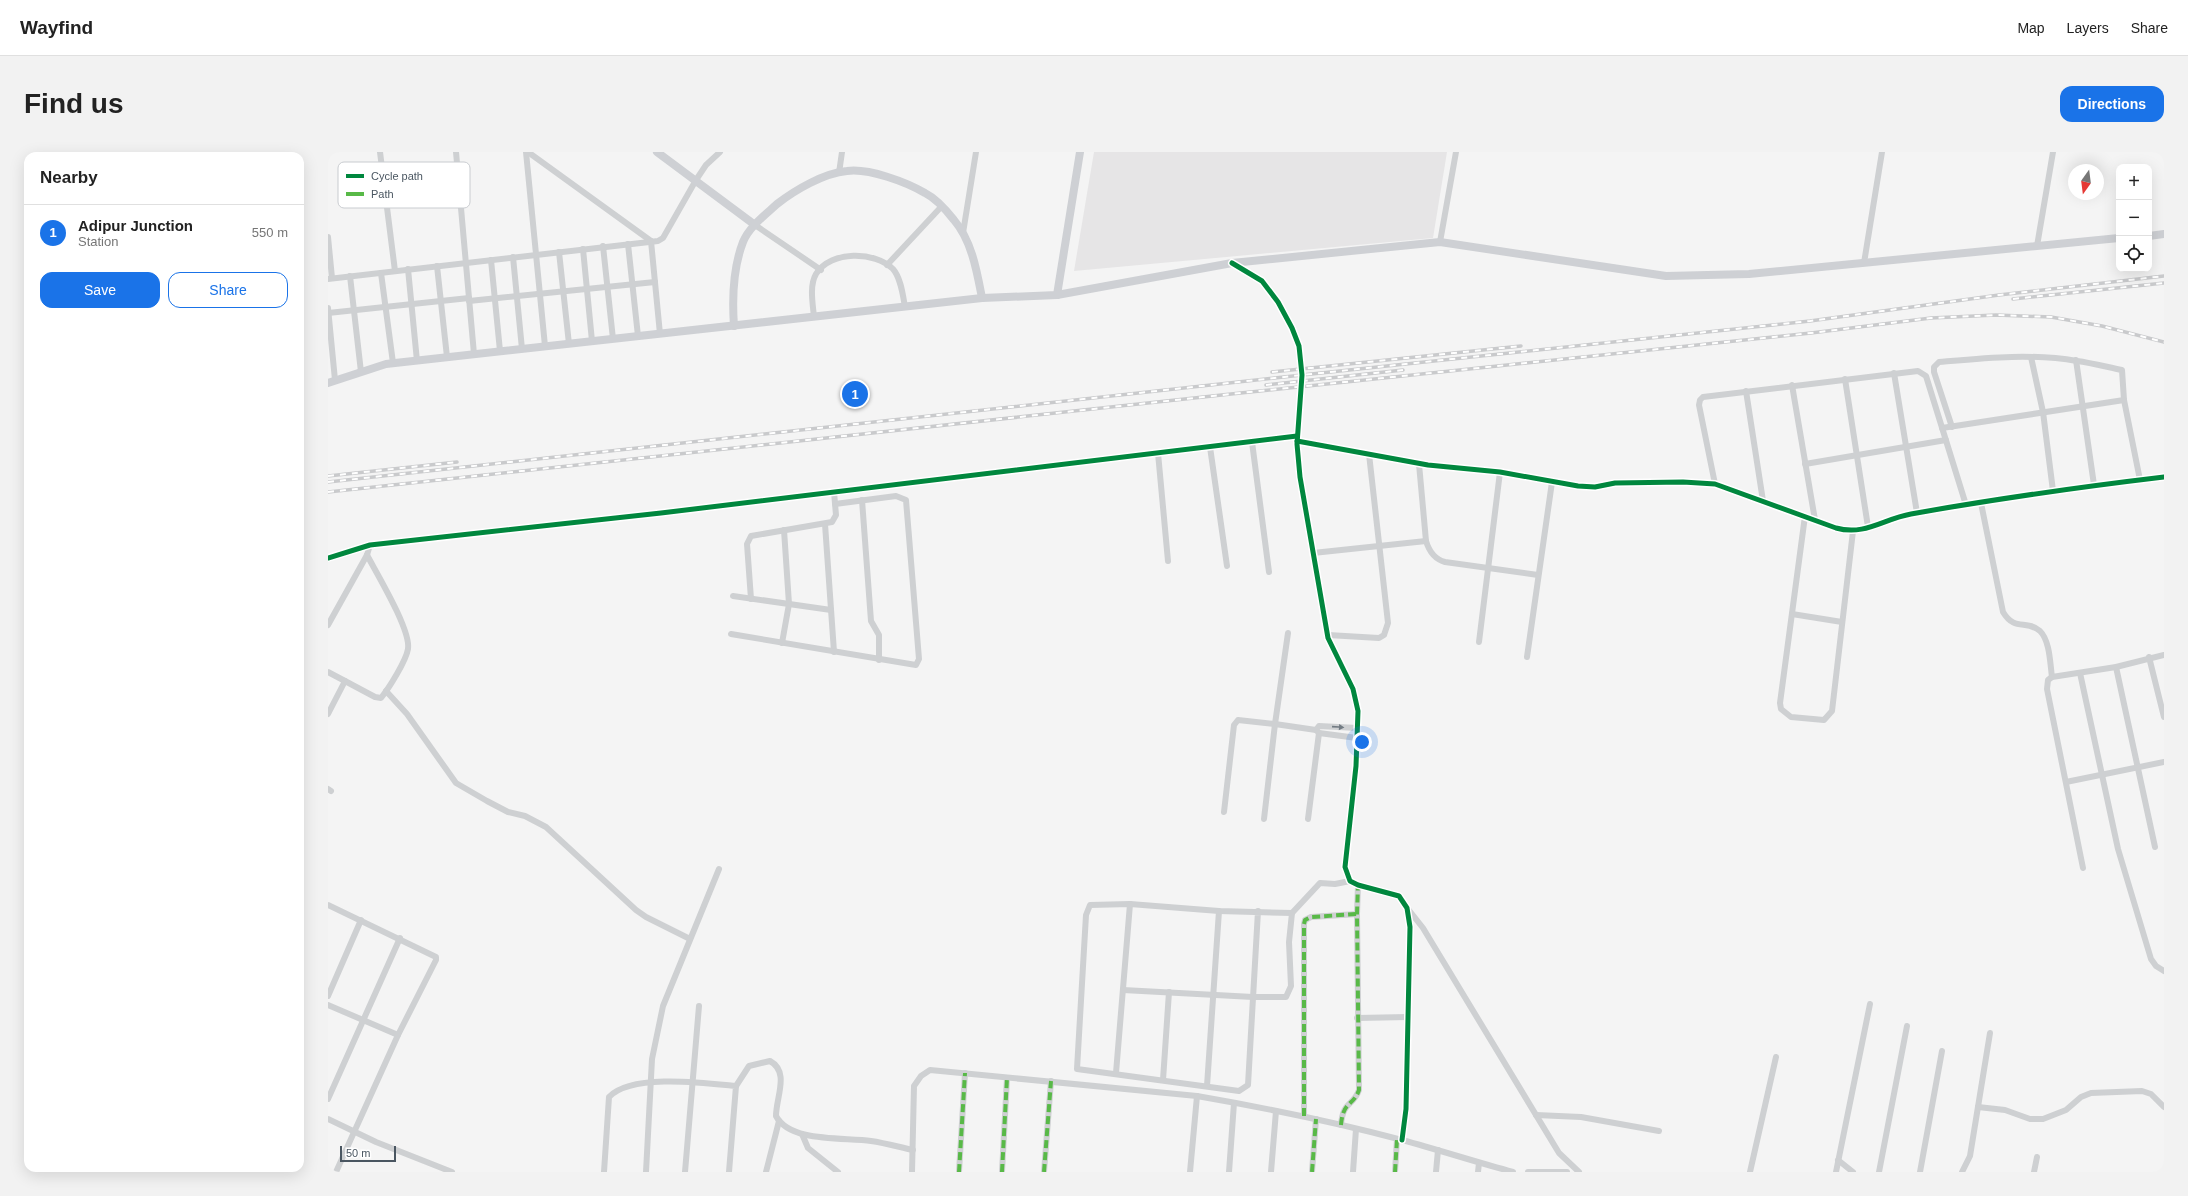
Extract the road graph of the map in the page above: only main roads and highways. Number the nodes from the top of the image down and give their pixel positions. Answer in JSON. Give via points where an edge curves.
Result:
{"nodes":[{"id":1,"x":657,"y":152,"type":"edge"},
{"id":2,"x":1080,"y":152,"type":"edge"},
{"id":3,"x":755,"y":225,"type":"junction"},
{"id":4,"x":2164,"y":234,"type":"edge"},
{"id":5,"x":2152,"y":236,"type":"edge"},
{"id":6,"x":2116,"y":238,"type":"edge"},
{"id":7,"x":1057,"y":296,"type":"junction"},
{"id":8,"x":982,"y":298,"type":"junction"},
{"id":9,"x":734,"y":326,"type":"junction"},
{"id":10,"x":332,"y":381,"type":"edge"}],
"edges":[{"from":1,"to":3,"type":"main road"},
{"from":2,"to":7,"type":"main road"},
{"from":3,"to":8,"type":"main road","via":[[790,194],[824,178],[848,171],[884,175],[926,193],[954,220],[974,257]]},
{"from":3,"to":9,"type":"main road","via":[[744,241],[735,275],[732,304]]},
{"from":4,"to":5,"type":"main road"},
{"from":6,"to":7,"type":"main road","via":[[1749,274],[1666,276],[1440,242],[1232,263]]},
{"from":7,"to":8,"type":"main road"},
{"from":8,"to":9,"type":"main road"},
{"from":9,"to":10,"type":"main road","via":[[393,363]]}]}
